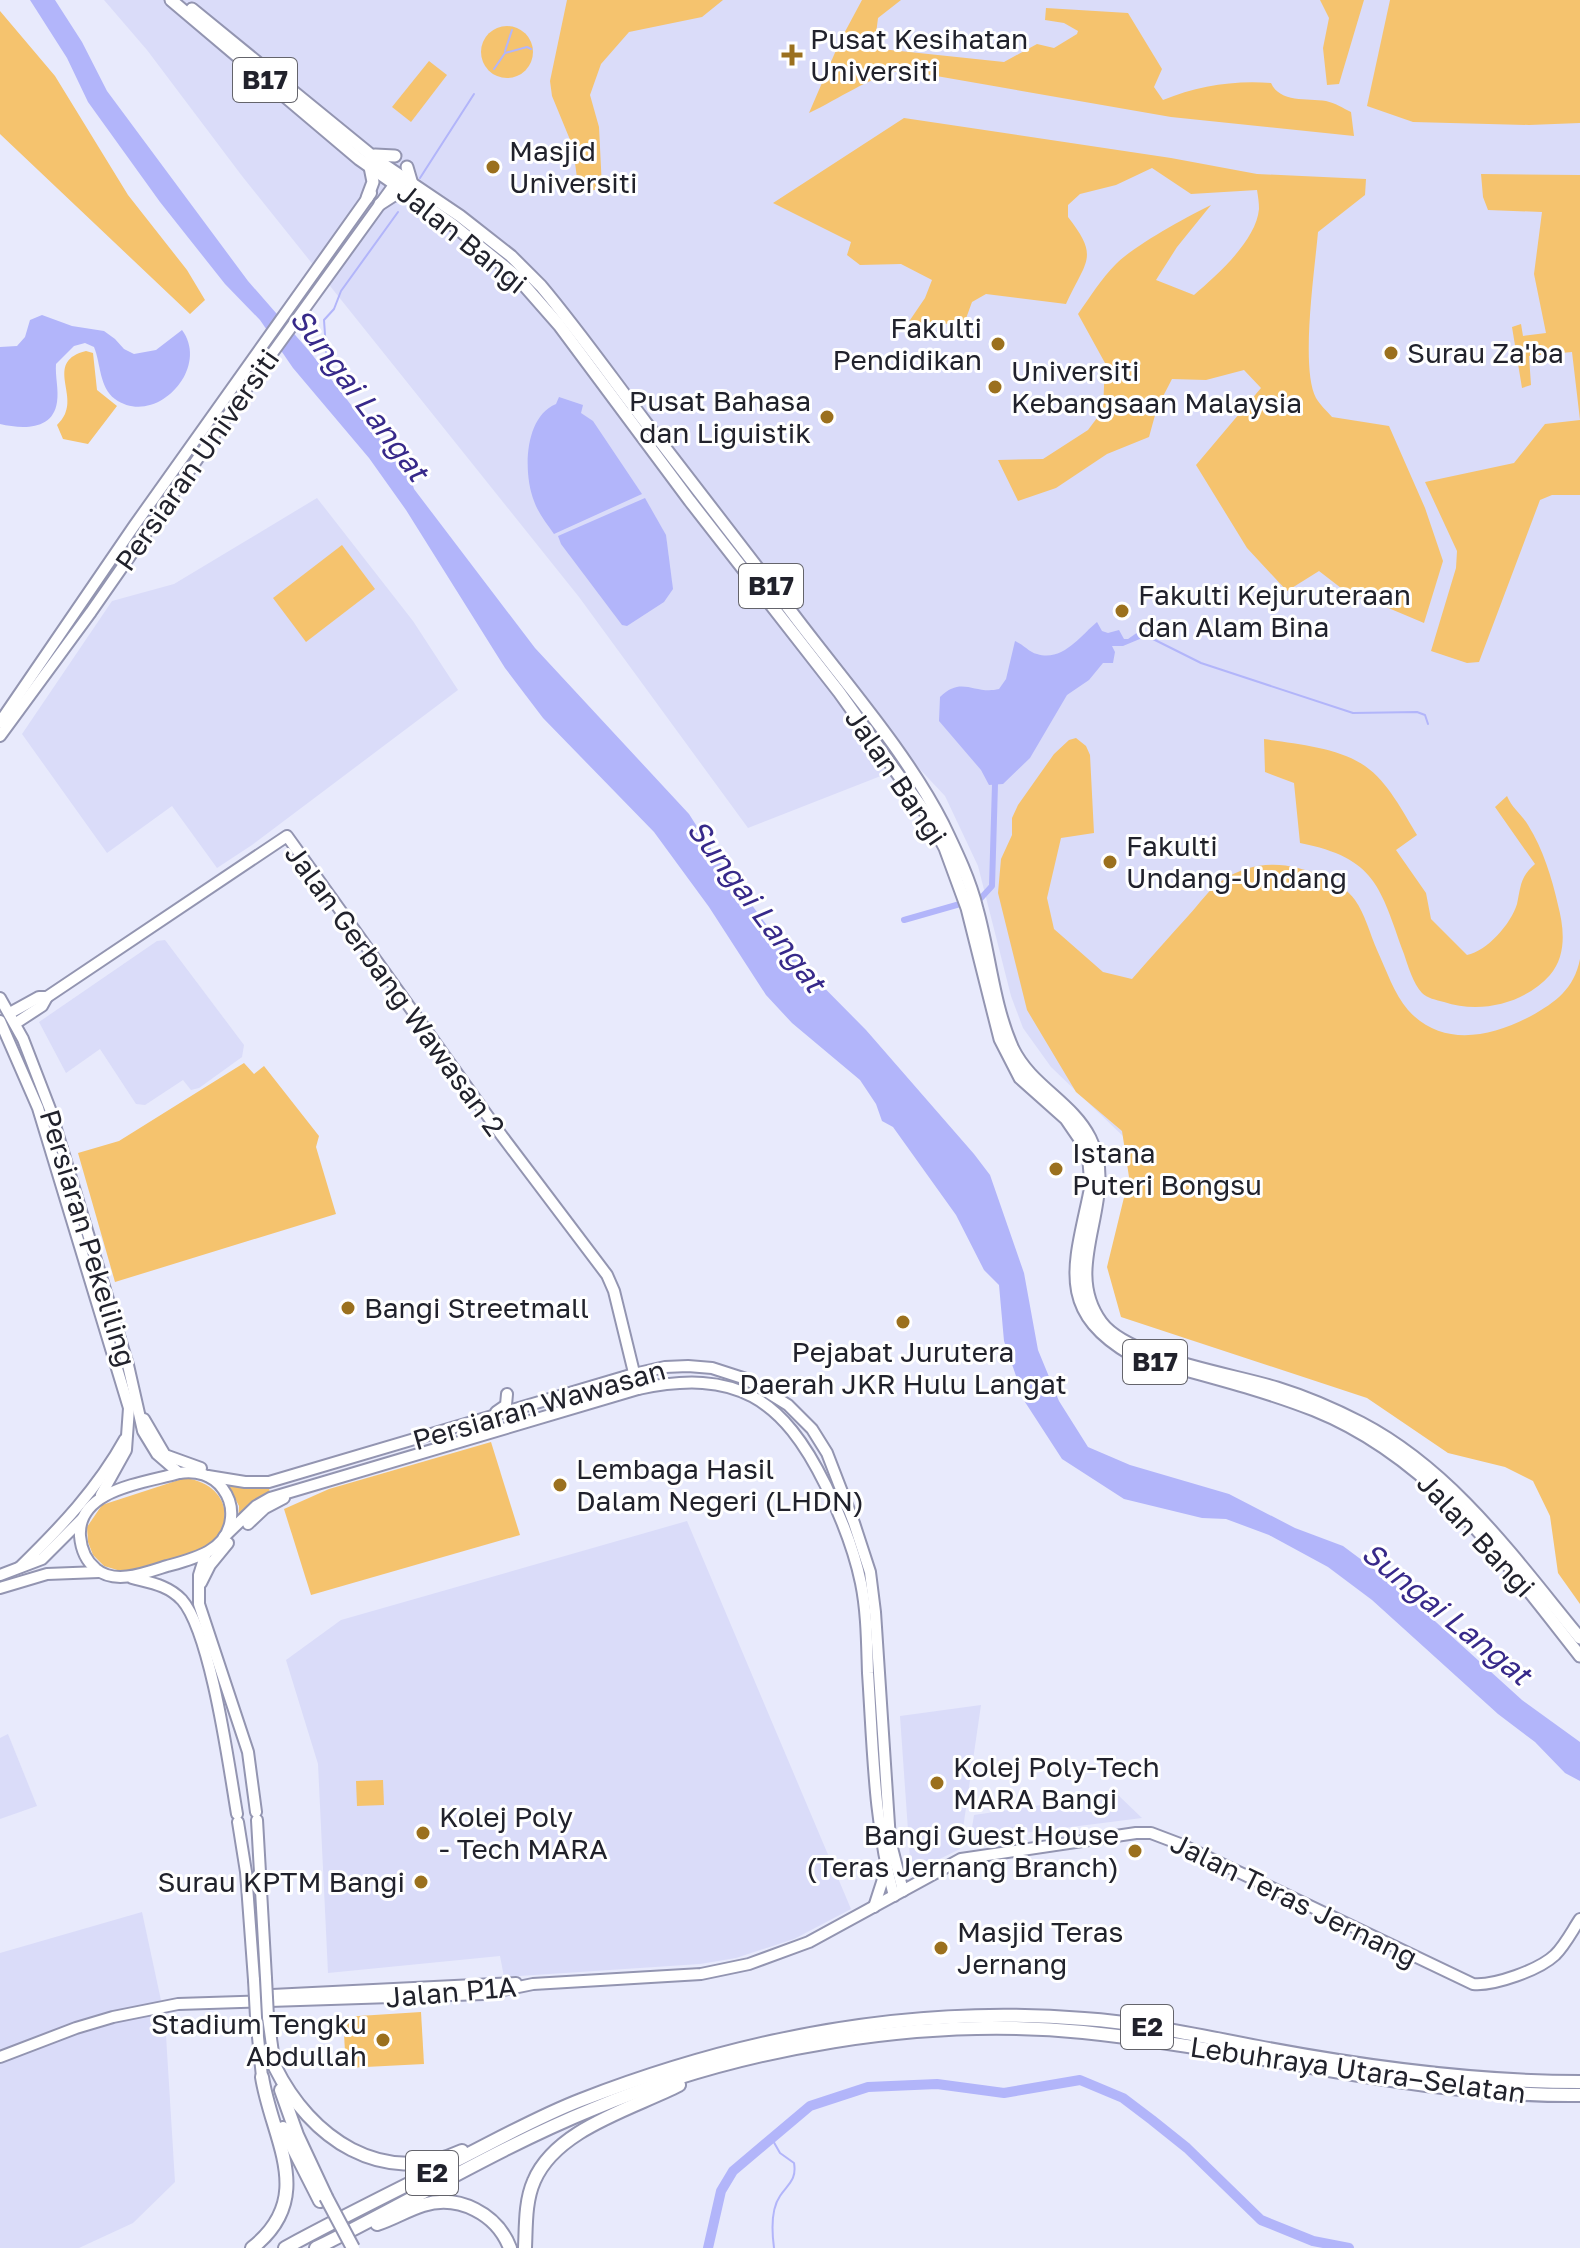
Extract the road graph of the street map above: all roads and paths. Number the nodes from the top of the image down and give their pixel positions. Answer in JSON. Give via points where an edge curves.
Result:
{"nodes":[{"id":1,"x":171,"y":0,"type":"edge"},
{"id":2,"x":182,"y":0,"type":"edge"},
{"id":3,"x":395,"y":156,"type":"dead end"},
{"id":4,"x":370,"y":160,"type":"junction"},
{"id":5,"x":384,"y":171,"type":"junction"},
{"id":6,"x":401,"y":176,"type":"junction"},
{"id":7,"x":411,"y":189,"type":"junction"},
{"id":8,"x":367,"y":198,"type":"junction"},
{"id":9,"x":380,"y":204,"type":"junction"},
{"id":10,"x":12,"y":713,"type":"junction"},
{"id":11,"x":0,"y":720,"type":"edge"},
{"id":12,"x":0,"y":736,"type":"edge"},
{"id":13,"x":0,"y":742,"type":"edge"},
{"id":14,"x":970,"y":901,"type":"junction"},
{"id":15,"x":0,"y":998,"type":"edge"},
{"id":16,"x":13,"y":1018,"type":"junction"},
{"id":17,"x":0,"y":1021,"type":"edge"},
{"id":18,"x":632,"y":1365,"type":"junction"},
{"id":19,"x":620,"y":1378,"type":"junction"},
{"id":20,"x":638,"y":1389,"type":"junction"},
{"id":21,"x":507,"y":1394,"type":"dead end"},
{"id":22,"x":140,"y":1415,"type":"junction"},
{"id":23,"x":487,"y":1417,"type":"junction"},
{"id":24,"x":130,"y":1430,"type":"junction"},
{"id":25,"x":799,"y":1437,"type":"junction"},
{"id":26,"x":819,"y":1442,"type":"junction"},
{"id":27,"x":814,"y":1461,"type":"junction"},
{"id":28,"x":179,"y":1473,"type":"junction"},
{"id":29,"x":208,"y":1476,"type":"junction"},
{"id":30,"x":269,"y":1482,"type":"junction"},
{"id":31,"x":299,"y":1489,"type":"junction"},
{"id":32,"x":101,"y":1495,"type":"junction"},
{"id":33,"x":82,"y":1519,"type":"junction"},
{"id":34,"x":224,"y":1537,"type":"junction"},
{"id":35,"x":206,"y":1553,"type":"junction"},
{"id":36,"x":20,"y":1567,"type":"junction"},
{"id":37,"x":99,"y":1572,"type":"junction"},
{"id":38,"x":68,"y":1574,"type":"junction"},
{"id":39,"x":0,"y":1575,"type":"edge"},
{"id":40,"x":126,"y":1576,"type":"junction"},
{"id":41,"x":140,"y":1580,"type":"junction"},
{"id":42,"x":0,"y":1588,"type":"edge"},
{"id":43,"x":198,"y":1592,"type":"junction"},
{"id":44,"x":863,"y":1598,"type":"junction"},
{"id":45,"x":875,"y":1612,"type":"junction"},
{"id":46,"x":866,"y":1636,"type":"junction"},
{"id":47,"x":1580,"y":1638,"type":"edge"},
{"id":48,"x":1580,"y":1656,"type":"edge"},
{"id":49,"x":881,"y":1721,"type":"junction"},
{"id":50,"x":872,"y":1742,"type":"junction"},
{"id":51,"x":884,"y":1760,"type":"junction"},
{"id":52,"x":890,"y":1866,"type":"junction"},
{"id":53,"x":936,"y":1873,"type":"junction"},
{"id":54,"x":899,"y":1893,"type":"junction"},
{"id":55,"x":874,"y":1907,"type":"junction"},
{"id":56,"x":1580,"y":1919,"type":"edge"},
{"id":57,"x":260,"y":1979,"type":"junction"},
{"id":58,"x":0,"y":2057,"type":"edge"},
{"id":59,"x":275,"y":2067,"type":"junction"},
{"id":60,"x":707,"y":2071,"type":"junction"},
{"id":61,"x":262,"y":2077,"type":"junction"},
{"id":62,"x":1580,"y":2082,"type":"edge"},
{"id":63,"x":1580,"y":2095,"type":"edge"},
{"id":64,"x":580,"y":2100,"type":"junction"},
{"id":65,"x":323,"y":2199,"type":"junction"},
{"id":66,"x":357,"y":2228,"type":"junction"},
{"id":67,"x":252,"y":2248,"type":"edge"},
{"id":68,"x":285,"y":2248,"type":"edge"},
{"id":69,"x":316,"y":2248,"type":"edge"},
{"id":70,"x":344,"y":2248,"type":"edge"},
{"id":71,"x":353,"y":2248,"type":"edge"},
{"id":72,"x":510,"y":2248,"type":"edge"},
{"id":73,"x":525,"y":2248,"type":"edge"}],
"edges":[{"from":1,"to":4,"type":"main road","name":"Jalan Bangi","number":"B17"},
{"from":2,"to":4,"type":"main road","name":"Jalan Bangi","number":"B17"},
{"from":3,"to":4,"type":"main road"},
{"from":4,"to":5,"type":"main road","name":"Jalan Bangi","number":"B17"},
{"from":4,"to":8,"type":"main road","via":[[373,182]]},
{"from":5,"to":6,"type":"main road","name":"Jalan Bangi","number":"B17"},
{"from":5,"to":8,"type":"main road","name":"Persiaran Universiti"},
{"from":6,"to":7,"type":"main road","name":"Jalan Bangi","number":"B17"},
{"from":6,"to":7,"type":"main road"},
{"from":6,"to":9,"type":"main road","name":"Persiaran Universiti"},
{"from":7,"to":9,"type":"main road"},
{"from":7,"to":14,"type":"main road","name":"Jalan Bangi","number":"B17","via":[[516,276],[559,325],[896,769],[945,848]]},
{"from":8,"to":10,"type":"main road","name":"Persiaran Universiti"},
{"from":9,"to":10,"type":"main road","name":"Persiaran Universiti"},
{"from":10,"to":11,"type":"main road","name":"Persiaran Universiti"},
{"from":10,"to":12,"type":"main road","name":"Persiaran Universiti"},
{"from":10,"to":13,"type":"main road"},
{"from":14,"to":47,"type":"main road","name":"Jalan Bangi","number":"B17","via":[[1015,1054],[1081,1123],[1094,1148],[1100,1193],[1084,1275],[1101,1323],[1137,1348],[1316,1402],[1409,1453],[1458,1494]]},
{"from":14,"to":48,"type":"main road","name":"Jalan Bangi","number":"B17","via":[[992,1015],[1008,1058],[1020,1078],[1073,1127],[1089,1162],[1091,1186],[1075,1273],[1083,1311],[1094,1326],[1132,1355],[1316,1411],[1406,1461],[1486,1539]]},
{"from":15,"to":16,"type":"main road","name":"Persiaran Pekeliling"},
{"from":16,"to":18,"type":"main road","name":"Jalan Gerbang Wawasan 2","via":[[42,1006],[47,997],[287,836],[607,1275]]},
{"from":16,"to":22,"type":"main road","name":"Persiaran Pekeliling","via":[[58,1134]]},
{"from":17,"to":24,"type":"main road","name":"Persiaran Pekeliling","via":[[38,1108],[128,1400]]},
{"from":18,"to":19,"type":"main road","name":"Persiaran Wawasan"},
{"from":18,"to":19,"type":"main road"},
{"from":18,"to":20,"type":"main road","name":"Jalan Gerbang Wawasan 2"},
{"from":18,"to":26,"type":"main road","name":"Persiaran Wawasan","via":[[649,1371],[700,1367],[746,1379],[788,1405]]},
{"from":19,"to":23,"type":"main road","name":"Persiaran Wawasan"},
{"from":20,"to":25,"type":"main road","name":"Persiaran Wawasan","via":[[695,1380],[721,1384],[764,1403]]},
{"from":20,"to":31,"type":"main road","name":"Persiaran Wawasan"},
{"from":21,"to":23,"type":"main road","via":[[506,1405]]},
{"from":22,"to":28,"type":"main road","name":"Persiaran Pekeliling","via":[[151,1447]]},
{"from":22,"to":30,"type":"main road","via":[[173,1460]]},
{"from":23,"to":30,"type":"main road","name":"Persiaran Wawasan"},
{"from":24,"to":32,"type":"main road","name":"Persiaran Pekeliling","via":[[122,1462]]},
{"from":24,"to":36,"type":"main road","via":[[108,1470]]},
{"from":25,"to":26,"type":"main road"},
{"from":25,"to":27,"type":"main road","name":"Persiaran Wawasan"},
{"from":26,"to":27,"type":"main road"},
{"from":26,"to":45,"type":"main road","name":"Persiaran Wawasan","via":[[854,1523],[870,1572]]},
{"from":27,"to":44,"type":"main road","name":"Persiaran Wawasan","via":[[852,1549]]},
{"from":28,"to":29,"type":"main road"},
{"from":28,"to":32,"type":"main road"},
{"from":29,"to":30,"type":"main road","name":"Persiaran Wawasan"},
{"from":29,"to":34,"type":"main road","via":[[231,1507]]},
{"from":31,"to":34,"type":"main road","name":"Persiaran Wawasan","via":[[265,1500]]},
{"from":31,"to":43,"type":"main road","via":[[265,1508],[230,1540]]},
{"from":32,"to":33,"type":"main road"},
{"from":33,"to":36,"type":"main road","via":[[49,1554]]},
{"from":33,"to":37,"type":"main road","via":[[83,1551]]},
{"from":34,"to":35,"type":"main road"},
{"from":35,"to":40,"type":"main road"},
{"from":35,"to":43,"type":"main road"},
{"from":36,"to":39,"type":"main road"},
{"from":37,"to":38,"type":"main road"},
{"from":37,"to":40,"type":"main road"},
{"from":38,"to":41,"type":"main road","via":[[125,1583]]},
{"from":38,"to":42,"type":"main road","via":[[33,1576]]},
{"from":40,"to":41,"type":"main road"},
{"from":41,"to":57,"type":"main road","via":[[173,1593],[196,1627],[221,1725]]},
{"from":43,"to":57,"type":"main road","via":[[248,1752],[257,1816]]},
{"from":44,"to":45,"type":"main road"},
{"from":44,"to":46,"type":"main road","name":"Persiaran Wawasan"},
{"from":45,"to":46,"type":"main road"},
{"from":45,"to":49,"type":"main road","name":"Persiaran Wawasan"},
{"from":46,"to":50,"type":"main road","name":"Persiaran Wawasan"},
{"from":49,"to":50,"type":"main road"},
{"from":49,"to":51,"type":"main road","name":"Persiaran Wawasan"},
{"from":50,"to":51,"type":"main road"},
{"from":50,"to":52,"type":"main road","name":"Persiaran Wawasan"},
{"from":51,"to":52,"type":"main road","name":"Persiaran Wawasan"},
{"from":52,"to":53,"type":"main road","via":[[911,1878]]},
{"from":52,"to":54,"type":"main road","name":"Persiaran Wawasan"},
{"from":52,"to":55,"type":"main road"},
{"from":53,"to":54,"type":"main road","name":"Jalan Teras Jernang"},
{"from":53,"to":56,"type":"main road","name":"Jalan Teras Jernang","via":[[965,1857],[1151,1833],[1455,1977],[1484,1985],[1553,1957]]},
{"from":54,"to":55,"type":"main road","name":"Jalan P1A"},
{"from":55,"to":58,"type":"main road","name":"Jalan P1A","via":[[809,1942],[725,1970],[178,2004],[76,2028]]},
{"from":57,"to":59,"type":"main road","bridge":true},
{"from":57,"to":61,"type":"main road","bridge":true,"via":[[256,2017]]},
{"from":59,"to":64,"type":"highway","via":[[300,2109],[331,2138],[351,2150],[396,2162],[454,2154]]},
{"from":59,"to":65,"type":"highway"},
{"from":60,"to":63,"type":"highway","name":"Lebuhraya Utara–Selatan","number":"E2","via":[[860,2038],[999,2028],[1123,2037],[1441,2087]]},
{"from":60,"to":66,"type":"highway","name":"Lebuhraya Utara–Selatan","number":"E2","via":[[553,2126]]},
{"from":60,"to":73,"type":"highway","via":[[576,2134],[544,2161],[528,2204]]},
{"from":61,"to":65,"type":"highway","via":[[289,2141]]},
{"from":61,"to":67,"type":"highway","via":[[288,2184],[277,2220]]},
{"from":62,"to":64,"type":"highway","name":"Lebuhraya Utara–Selatan","number":"E2","via":[[1404,2069],[1085,2019],[980,2015],[878,2023],[777,2040],[714,2054]]},
{"from":64,"to":68,"type":"highway","name":"Lebuhraya Utara–Selatan","number":"E2"},
{"from":65,"to":70,"type":"highway"},
{"from":65,"to":71,"type":"highway","bridge":true},
{"from":66,"to":69,"type":"highway","name":"Lebuhraya Utara–Selatan","number":"E2"},
{"from":66,"to":72,"type":"highway","via":[[427,2204],[452,2203],[489,2218]]}]}
